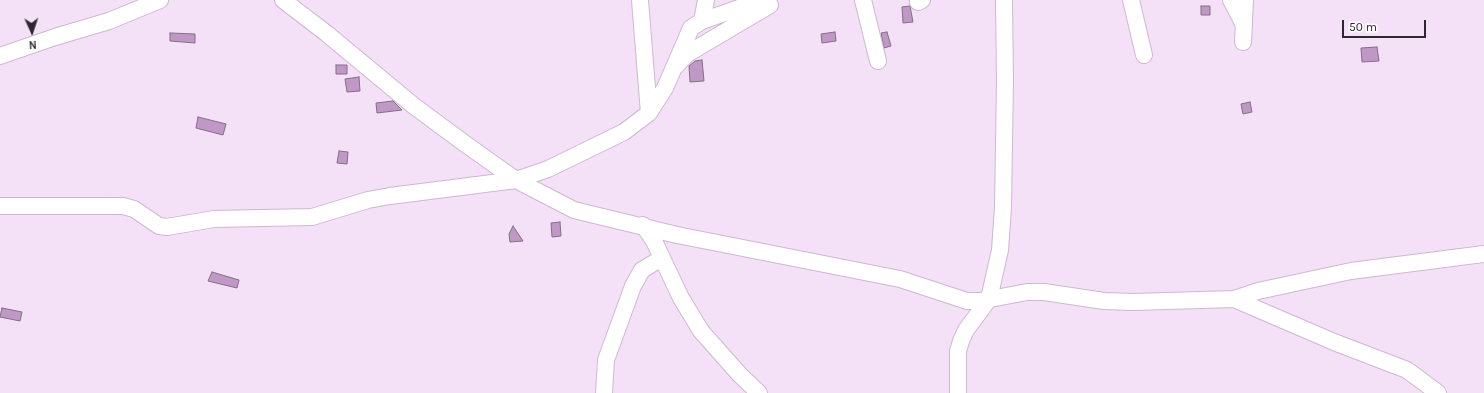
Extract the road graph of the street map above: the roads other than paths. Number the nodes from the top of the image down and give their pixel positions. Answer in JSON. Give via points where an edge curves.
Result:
{"nodes":[{"id":1,"x":160,"y":0,"type":"edge"},
{"id":2,"x":283,"y":0,"type":"edge"},
{"id":3,"x":640,"y":0,"type":"edge"},
{"id":4,"x":706,"y":0,"type":"edge"},
{"id":5,"x":863,"y":0,"type":"edge"},
{"id":6,"x":1004,"y":0,"type":"edge"},
{"id":7,"x":1130,"y":0,"type":"edge"},
{"id":8,"x":1231,"y":0,"type":"edge"},
{"id":9,"x":1245,"y":0,"type":"edge"},
{"id":10,"x":766,"y":2,"type":"edge"},
{"id":11,"x":702,"y":21,"type":"junction"},
{"id":12,"x":1244,"y":25,"type":"junction"},
{"id":13,"x":1243,"y":42,"type":"dead end"},
{"id":14,"x":1144,"y":55,"type":"dead end"},
{"id":15,"x":0,"y":56,"type":"edge"},
{"id":16,"x":878,"y":61,"type":"dead end"},
{"id":17,"x":673,"y":68,"type":"junction"},
{"id":18,"x":649,"y":113,"type":"junction"},
{"id":19,"x":516,"y":180,"type":"junction"},
{"id":20,"x":0,"y":206,"type":"edge"},
{"id":21,"x":643,"y":225,"type":"junction"},
{"id":22,"x":1484,"y":254,"type":"edge"},
{"id":23,"x":662,"y":258,"type":"junction"},
{"id":24,"x":989,"y":299,"type":"junction"},
{"id":25,"x":1234,"y":299,"type":"junction"},
{"id":26,"x":604,"y":393,"type":"edge"},
{"id":27,"x":759,"y":393,"type":"edge"},
{"id":28,"x":958,"y":393,"type":"edge"},
{"id":29,"x":1438,"y":393,"type":"edge"}],
"edges":[{"from":1,"to":15,"type":"street","via":[[109,21]]},
{"from":2,"to":19,"type":"street","via":[[414,106]]},
{"from":3,"to":18,"type":"street"},
{"from":4,"to":11,"type":"street"},
{"from":5,"to":16,"type":"street"},
{"from":6,"to":24,"type":"street","via":[[1003,207],[1000,250]]},
{"from":7,"to":14,"type":"street"},
{"from":8,"to":12,"type":"street"},
{"from":9,"to":12,"type":"street"},
{"from":10,"to":11,"type":"street"},
{"from":10,"to":17,"type":"street","via":[[687,54]]},
{"from":11,"to":17,"type":"street","via":[[691,28]]},
{"from":12,"to":13,"type":"street"},
{"from":17,"to":18,"type":"street","via":[[665,88]]},
{"from":18,"to":19,"type":"street","via":[[624,132],[548,169]]},
{"from":19,"to":20,"type":"street","via":[[390,196],[312,217],[214,219],[167,227],[159,226],[134,209],[123,206]]},
{"from":19,"to":21,"type":"street","via":[[574,210],[610,220]]},
{"from":21,"to":23,"type":"street"},
{"from":21,"to":24,"type":"street","via":[[677,235],[900,278],[967,301]]},
{"from":22,"to":25,"type":"street","via":[[1352,271],[1258,291]]},
{"from":23,"to":26,"type":"street","via":[[642,270],[633,286],[606,360]]},
{"from":23,"to":27,"type":"street","via":[[681,298],[701,331]]},
{"from":24,"to":25,"type":"street","via":[[1038,292],[1133,302]]},
{"from":24,"to":28,"type":"street","via":[[961,341],[958,351]]},
{"from":25,"to":29,"type":"street","via":[[1407,370]]}]}
